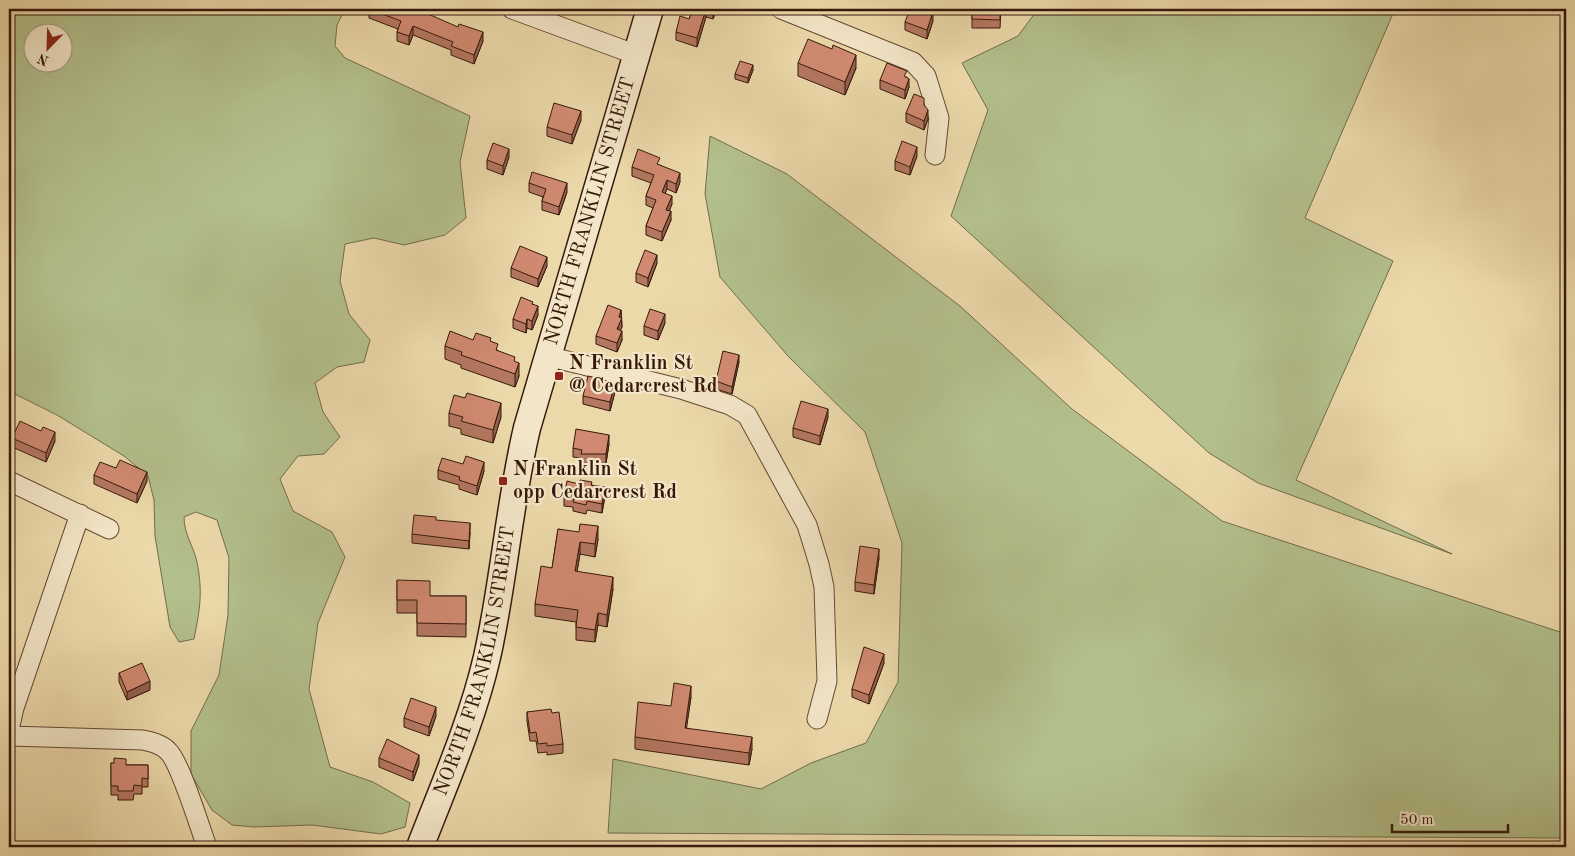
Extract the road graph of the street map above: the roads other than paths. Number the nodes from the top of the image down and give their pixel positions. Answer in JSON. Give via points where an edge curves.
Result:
{"nodes":[{"id":1,"x":512,"y":9,"type":"edge"},
{"id":2,"x":650,"y":9,"type":"edge"},
{"id":3,"x":781,"y":9,"type":"edge"},
{"id":4,"x":637,"y":55,"type":"junction"},
{"id":5,"x":936,"y":155,"type":"dead end"},
{"id":6,"x":547,"y":356,"type":"junction"},
{"id":7,"x":9,"y":481,"type":"edge"},
{"id":8,"x":80,"y":514,"type":"junction"},
{"id":9,"x":109,"y":529,"type":"dead end"},
{"id":10,"x":817,"y":719,"type":"dead end"},
{"id":11,"x":9,"y":730,"type":"edge"},
{"id":12,"x":9,"y":736,"type":"edge"},
{"id":13,"x":207,"y":847,"type":"edge"},
{"id":14,"x":420,"y":847,"type":"edge"}],
"edges":[{"from":1,"to":4,"type":"street"},
{"from":2,"to":4,"type":"main road","name":"NORTH FRANKLIN STREET"},
{"from":3,"to":5,"type":"street","via":[[913,62],[926,76],[939,118]]},
{"from":4,"to":6,"type":"main road","name":"NORTH FRANKLIN STREET"},
{"from":6,"to":10,"type":"street","via":[[681,389],[730,405],[747,415],[806,525],[819,564],[824,586],[827,681]]},
{"from":6,"to":14,"type":"main road","name":"NORTH FRANKLIN STREET","via":[[515,484],[486,658]]},
{"from":7,"to":8,"type":"street"},
{"from":8,"to":9,"type":"street"},
{"from":8,"to":11,"type":"street"},
{"from":12,"to":13,"type":"street","via":[[143,740],[161,746],[168,750],[176,764]]}]}
